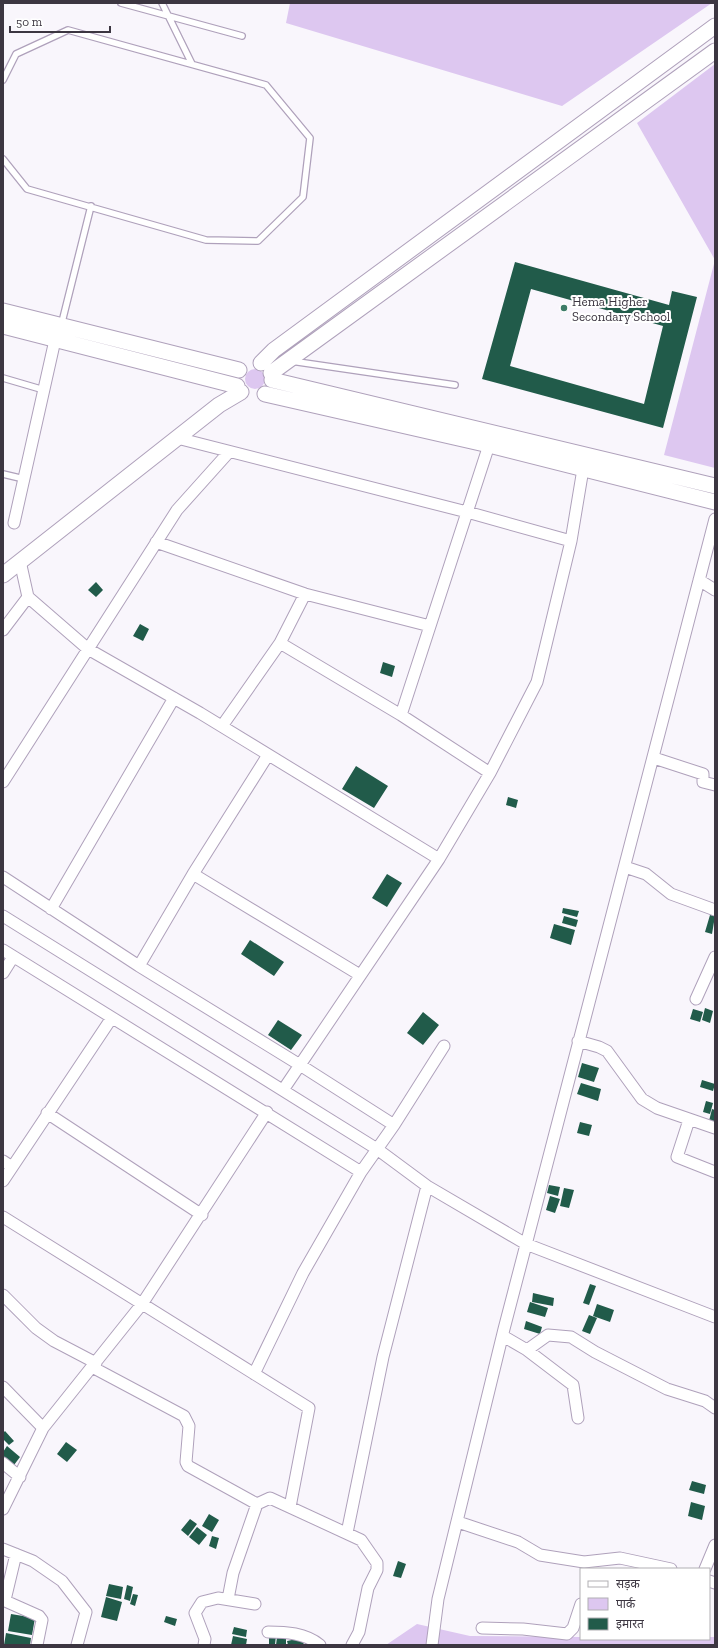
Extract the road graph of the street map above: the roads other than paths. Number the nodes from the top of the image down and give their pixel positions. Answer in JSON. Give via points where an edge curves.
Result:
{"nodes":[{"id":1,"x":121,"y":3,"type":"edge"},
{"id":2,"x":162,"y":3,"type":"edge"},
{"id":3,"x":170,"y":16,"type":"junction"},
{"id":4,"x":715,"y":26,"type":"edge"},
{"id":5,"x":242,"y":36,"type":"dead end"},
{"id":6,"x":715,"y":51,"type":"edge"},
{"id":7,"x":192,"y":64,"type":"junction"},
{"id":8,"x":3,"y":80,"type":"edge"},
{"id":9,"x":3,"y":159,"type":"edge"},
{"id":10,"x":91,"y":206,"type":"junction"},
{"id":11,"x":3,"y":311,"type":"edge"},
{"id":12,"x":3,"y":326,"type":"edge"},
{"id":13,"x":61,"y":326,"type":"junction"},
{"id":14,"x":55,"y":340,"type":"junction"},
{"id":15,"x":287,"y":360,"type":"junction"},
{"id":16,"x":239,"y":370,"type":"junction"},
{"id":17,"x":268,"y":372,"type":"junction"},
{"id":18,"x":3,"y":378,"type":"edge"},
{"id":19,"x":455,"y":385,"type":"dead end"},
{"id":20,"x":239,"y":389,"type":"junction"},
{"id":21,"x":44,"y":390,"type":"junction"},
{"id":22,"x":265,"y":394,"type":"junction"},
{"id":23,"x":177,"y":438,"type":"junction"},
{"id":24,"x":489,"y":445,"type":"junction"},
{"id":25,"x":229,"y":452,"type":"junction"},
{"id":26,"x":583,"y":469,"type":"junction"},
{"id":27,"x":3,"y":474,"type":"edge"},
{"id":28,"x":24,"y":479,"type":"junction"},
{"id":29,"x":715,"y":486,"type":"edge"},
{"id":30,"x":715,"y":502,"type":"edge"},
{"id":31,"x":467,"y":512,"type":"junction"},
{"id":32,"x":715,"y":519,"type":"edge"},
{"id":33,"x":14,"y":522,"type":"dead end"},
{"id":34,"x":571,"y":541,"type":"junction"},
{"id":35,"x":156,"y":542,"type":"junction"},
{"id":36,"x":20,"y":561,"type":"junction"},
{"id":37,"x":3,"y":575,"type":"edge"},
{"id":38,"x":699,"y":580,"type":"junction"},
{"id":39,"x":715,"y":590,"type":"edge"},
{"id":40,"x":305,"y":594,"type":"junction"},
{"id":41,"x":28,"y":597,"type":"junction"},
{"id":42,"x":430,"y":626,"type":"junction"},
{"id":43,"x":3,"y":630,"type":"edge"},
{"id":44,"x":280,"y":642,"type":"junction"},
{"id":45,"x":88,"y":649,"type":"junction"},
{"id":46,"x":174,"y":698,"type":"junction"},
{"id":47,"x":401,"y":715,"type":"junction"},
{"id":48,"x":222,"y":726,"type":"junction"},
{"id":49,"x":268,"y":755,"type":"junction"},
{"id":50,"x":654,"y":758,"type":"junction"},
{"id":51,"x":490,"y":772,"type":"junction"},
{"id":52,"x":3,"y":782,"type":"edge"},
{"id":53,"x":715,"y":786,"type":"edge"},
{"id":54,"x":439,"y":859,"type":"junction"},
{"id":55,"x":625,"y":867,"type":"junction"},
{"id":56,"x":193,"y":874,"type":"junction"},
{"id":57,"x":3,"y":877,"type":"edge"},
{"id":58,"x":51,"y":908,"type":"junction"},
{"id":59,"x":715,"y":910,"type":"edge"},
{"id":60,"x":3,"y":916,"type":"edge"},
{"id":61,"x":3,"y":950,"type":"edge"},
{"id":62,"x":13,"y":957,"type":"junction"},
{"id":63,"x":715,"y":957,"type":"edge"},
{"id":64,"x":139,"y":966,"type":"junction"},
{"id":65,"x":3,"y":973,"type":"edge"},
{"id":66,"x":360,"y":975,"type":"junction"},
{"id":67,"x":696,"y":998,"type":"dead end"},
{"id":68,"x":111,"y":1019,"type":"junction"},
{"id":69,"x":578,"y":1041,"type":"junction"},
{"id":70,"x":444,"y":1046,"type":"dead end"},
{"id":71,"x":300,"y":1065,"type":"junction"},
{"id":72,"x":283,"y":1090,"type":"junction"},
{"id":73,"x":268,"y":1112,"type":"junction"},
{"id":74,"x":47,"y":1113,"type":"junction"},
{"id":75,"x":689,"y":1120,"type":"junction"},
{"id":76,"x":394,"y":1125,"type":"junction"},
{"id":77,"x":715,"y":1128,"type":"edge"},
{"id":78,"x":377,"y":1149,"type":"junction"},
{"id":79,"x":8,"y":1164,"type":"edge"},
{"id":80,"x":360,"y":1172,"type":"junction"},
{"id":81,"x":715,"y":1172,"type":"edge"},
{"id":82,"x":3,"y":1182,"type":"edge"},
{"id":83,"x":427,"y":1186,"type":"junction"},
{"id":84,"x":202,"y":1215,"type":"junction"},
{"id":85,"x":3,"y":1217,"type":"edge"},
{"id":86,"x":526,"y":1244,"type":"junction"},
{"id":87,"x":3,"y":1295,"type":"edge"},
{"id":88,"x":142,"y":1304,"type":"junction"},
{"id":89,"x":715,"y":1317,"type":"edge"},
{"id":90,"x":503,"y":1336,"type":"junction"},
{"id":91,"x":527,"y":1350,"type":"junction"},
{"id":92,"x":94,"y":1365,"type":"junction"},
{"id":93,"x":254,"y":1374,"type":"junction"},
{"id":94,"x":3,"y":1387,"type":"edge"},
{"id":95,"x":715,"y":1408,"type":"edge"},
{"id":96,"x":578,"y":1418,"type":"dead end"},
{"id":97,"x":46,"y":1424,"type":"junction"},
{"id":98,"x":3,"y":1463,"type":"edge"},
{"id":99,"x":20,"y":1477,"type":"junction"},
{"id":100,"x":6,"y":1503,"type":"edge"},
{"id":101,"x":257,"y":1504,"type":"junction"},
{"id":102,"x":290,"y":1507,"type":"junction"},
{"id":103,"x":458,"y":1522,"type":"junction"},
{"id":104,"x":347,"y":1533,"type":"junction"},
{"id":105,"x":715,"y":1545,"type":"edge"},
{"id":106,"x":3,"y":1549,"type":"edge"},
{"id":107,"x":16,"y":1554,"type":"junction"},
{"id":108,"x":588,"y":1565,"type":"edge"},
{"id":109,"x":666,"y":1568,"type":"edge"},
{"id":110,"x":706,"y":1568,"type":"edge"},
{"id":111,"x":228,"y":1599,"type":"junction"},
{"id":112,"x":4,"y":1600,"type":"edge"},
{"id":113,"x":255,"y":1604,"type":"dead end"},
{"id":114,"x":580,"y":1607,"type":"edge"},
{"id":115,"x":482,"y":1628,"type":"dead end"},
{"id":116,"x":268,"y":1632,"type":"dead end"},
{"id":117,"x":352,"y":1644,"type":"edge"},
{"id":118,"x":36,"y":1645,"type":"edge"},
{"id":119,"x":76,"y":1645,"type":"edge"},
{"id":120,"x":204,"y":1645,"type":"edge"},
{"id":121,"x":320,"y":1645,"type":"edge"},
{"id":122,"x":432,"y":1645,"type":"edge"}],
"edges":[{"from":1,"to":3,"type":"lane"},
{"from":2,"to":3,"type":"lane"},
{"from":3,"to":5,"type":"lane"},
{"from":3,"to":7,"type":"lane"},
{"from":4,"to":17,"type":"street","via":[[274,350]]},
{"from":6,"to":15,"type":"street"},
{"from":7,"to":8,"type":"lane","via":[[68,30],[16,54]]},
{"from":7,"to":10,"type":"lane","via":[[266,85],[310,138],[303,197],[258,241],[206,240]]},
{"from":9,"to":10,"type":"lane","via":[[27,189]]},
{"from":10,"to":13,"type":"lane"},
{"from":11,"to":13,"type":"street"},
{"from":12,"to":14,"type":"street"},
{"from":13,"to":16,"type":"street"},
{"from":14,"to":20,"type":"street"},
{"from":14,"to":21,"type":"street"},
{"from":15,"to":17,"type":"street"},
{"from":15,"to":19,"type":"lane"},
{"from":16,"to":17,"type":"street","via":[[247,362],[254,361]]},
{"from":16,"to":20,"type":"street","via":[[236,379]]},
{"from":17,"to":22,"type":"street","via":[[271,387]]},
{"from":17,"to":29,"type":"street"},
{"from":18,"to":21,"type":"lane"},
{"from":20,"to":22,"type":"street","via":[[254,398]]},
{"from":20,"to":23,"type":"street"},
{"from":21,"to":28,"type":"street"},
{"from":22,"to":24,"type":"street"},
{"from":23,"to":25,"type":"street"},
{"from":23,"to":36,"type":"street"},
{"from":24,"to":26,"type":"street"},
{"from":24,"to":31,"type":"street"},
{"from":25,"to":31,"type":"street"},
{"from":25,"to":35,"type":"street","via":[[177,510]]},
{"from":26,"to":30,"type":"street"},
{"from":26,"to":34,"type":"street"},
{"from":27,"to":28,"type":"lane"},
{"from":28,"to":33,"type":"street"},
{"from":31,"to":34,"type":"street"},
{"from":31,"to":42,"type":"street"},
{"from":32,"to":38,"type":"street"},
{"from":34,"to":51,"type":"street","via":[[537,682]]},
{"from":35,"to":40,"type":"street"},
{"from":35,"to":45,"type":"street"},
{"from":36,"to":37,"type":"street"},
{"from":36,"to":41,"type":"street"},
{"from":38,"to":39,"type":"street"},
{"from":38,"to":50,"type":"street"},
{"from":40,"to":42,"type":"street"},
{"from":40,"to":44,"type":"street"},
{"from":41,"to":43,"type":"street"},
{"from":41,"to":45,"type":"street"},
{"from":42,"to":47,"type":"street"},
{"from":44,"to":47,"type":"street"},
{"from":44,"to":48,"type":"street"},
{"from":45,"to":46,"type":"street"},
{"from":45,"to":52,"type":"street"},
{"from":46,"to":48,"type":"street"},
{"from":46,"to":58,"type":"street"},
{"from":47,"to":51,"type":"street"},
{"from":48,"to":49,"type":"street"},
{"from":49,"to":54,"type":"street"},
{"from":49,"to":56,"type":"street"},
{"from":50,"to":53,"type":"street","via":[[703,774],[703,782]]},
{"from":50,"to":55,"type":"street"},
{"from":51,"to":54,"type":"street"},
{"from":54,"to":66,"type":"street"},
{"from":55,"to":59,"type":"street","via":[[646,874],[671,894]]},
{"from":55,"to":69,"type":"street"},
{"from":56,"to":64,"type":"street"},
{"from":56,"to":66,"type":"street"},
{"from":57,"to":58,"type":"street"},
{"from":58,"to":64,"type":"street"},
{"from":60,"to":72,"type":"street"},
{"from":61,"to":62,"type":"street"},
{"from":62,"to":65,"type":"street"},
{"from":62,"to":68,"type":"street"},
{"from":63,"to":67,"type":"street"},
{"from":64,"to":71,"type":"street"},
{"from":66,"to":71,"type":"street"},
{"from":68,"to":73,"type":"street"},
{"from":68,"to":74,"type":"street"},
{"from":69,"to":75,"type":"street","via":[[607,1051],[642,1099],[657,1108]]},
{"from":69,"to":86,"type":"street"},
{"from":70,"to":76,"type":"street"},
{"from":71,"to":72,"type":"street"},
{"from":71,"to":76,"type":"street"},
{"from":72,"to":78,"type":"street"},
{"from":73,"to":80,"type":"street"},
{"from":73,"to":84,"type":"street"},
{"from":74,"to":79,"type":"street"},
{"from":74,"to":84,"type":"street"},
{"from":75,"to":77,"type":"street"},
{"from":75,"to":81,"type":"street","via":[[677,1157]]},
{"from":76,"to":78,"type":"street"},
{"from":78,"to":80,"type":"street"},
{"from":78,"to":83,"type":"street"},
{"from":79,"to":82,"type":"street"},
{"from":80,"to":93,"type":"street","via":[[303,1273]]},
{"from":83,"to":86,"type":"street"},
{"from":83,"to":104,"type":"street","via":[[383,1357]]},
{"from":84,"to":88,"type":"street"},
{"from":85,"to":88,"type":"street"},
{"from":86,"to":89,"type":"street"},
{"from":86,"to":90,"type":"street"},
{"from":87,"to":92,"type":"street","via":[[36,1328]]},
{"from":88,"to":92,"type":"street"},
{"from":88,"to":93,"type":"street"},
{"from":90,"to":91,"type":"street"},
{"from":90,"to":103,"type":"street"},
{"from":91,"to":95,"type":"street","via":[[548,1335],[571,1337],[667,1389],[705,1401]]},
{"from":91,"to":96,"type":"street","via":[[573,1385]]},
{"from":92,"to":97,"type":"street"},
{"from":92,"to":101,"type":"street","via":[[184,1416],[189,1426],[186,1462],[188,1466]]},
{"from":93,"to":102,"type":"street","via":[[309,1408]]},
{"from":94,"to":97,"type":"street"},
{"from":97,"to":99,"type":"street"},
{"from":98,"to":99,"type":"street"},
{"from":99,"to":100,"type":"street"},
{"from":101,"to":102,"type":"street","via":[[270,1498]]},
{"from":101,"to":111,"type":"street"},
{"from":102,"to":104,"type":"street"},
{"from":103,"to":108,"type":"street","via":[[518,1542],[540,1555]]},
{"from":103,"to":122,"type":"street","via":[[438,1599]]},
{"from":104,"to":117,"type":"street","via":[[361,1540],[378,1566],[368,1588],[359,1632]]},
{"from":105,"to":110,"type":"street"},
{"from":106,"to":107,"type":"street"},
{"from":107,"to":112,"type":"street"},
{"from":107,"to":119,"type":"street","via":[[33,1561],[62,1582],[86,1612]]},
{"from":108,"to":109,"type":"street","via":[[620,1558]]},
{"from":111,"to":113,"type":"street"},
{"from":111,"to":120,"type":"street","via":[[218,1598],[202,1602],[195,1613]]},
{"from":112,"to":118,"type":"street","via":[[34,1613],[42,1620]]},
{"from":114,"to":115,"type":"street","via":[[573,1628],[568,1634]]},
{"from":116,"to":121,"type":"street","via":[[295,1634]]}]}
